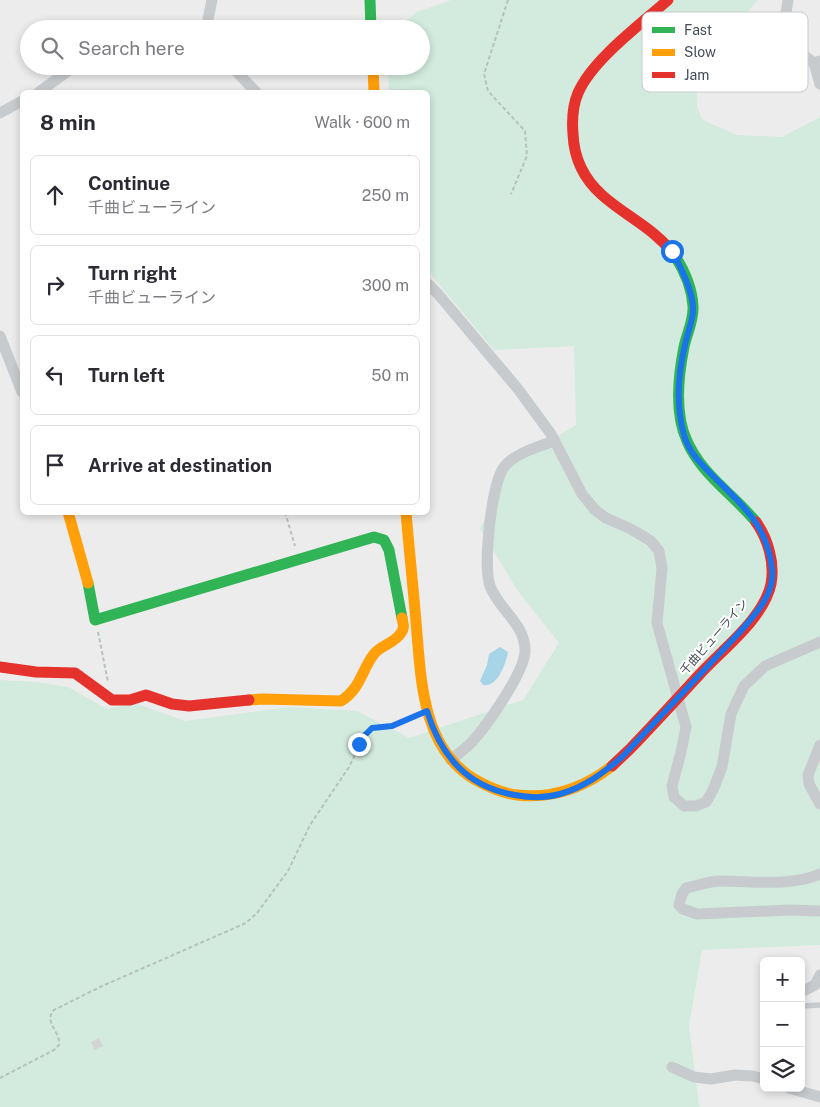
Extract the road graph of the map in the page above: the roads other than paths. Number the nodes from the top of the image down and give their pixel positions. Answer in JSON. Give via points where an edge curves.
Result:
{"nodes":[{"id":1,"x":212,"y":0,"type":"edge"},
{"id":2,"x":370,"y":0,"type":"edge"},
{"id":3,"x":668,"y":0,"type":"edge"},
{"id":4,"x":655,"y":12,"type":"edge"},
{"id":5,"x":208,"y":20,"type":"edge"},
{"id":6,"x":371,"y":20,"type":"edge"},
{"id":7,"x":642,"y":24,"type":"edge"},
{"id":8,"x":817,"y":62,"type":"edge"},
{"id":9,"x":63,"y":75,"type":"edge"},
{"id":10,"x":240,"y":75,"type":"edge"},
{"id":11,"x":373,"y":75,"type":"edge"},
{"id":12,"x":820,"y":84,"type":"edge"},
{"id":13,"x":42,"y":90,"type":"edge"},
{"id":14,"x":254,"y":90,"type":"edge"},
{"id":15,"x":374,"y":90,"type":"edge"},
{"id":16,"x":20,"y":102,"type":"edge"},
{"id":17,"x":0,"y":113,"type":"edge"},
{"id":18,"x":430,"y":286,"type":"edge"},
{"id":19,"x":0,"y":336,"type":"edge"},
{"id":20,"x":20,"y":387,"type":"edge"},
{"id":21,"x":554,"y":441,"type":"junction"},
{"id":22,"x":69,"y":515,"type":"edge"},
{"id":23,"x":406,"y":515,"type":"edge"},
{"id":24,"x":820,"y":642,"type":"edge"},
{"id":25,"x":0,"y":667,"type":"edge"},
{"id":26,"x":679,"y":698,"type":"junction"},
{"id":27,"x":820,"y":745,"type":"edge"},
{"id":28,"x":451,"y":760,"type":"junction"},
{"id":29,"x":820,"y":804,"type":"edge"},
{"id":30,"x":820,"y":874,"type":"edge"},
{"id":31,"x":820,"y":910,"type":"edge"},
{"id":32,"x":820,"y":975,"type":"edge"},
{"id":33,"x":805,"y":990,"type":"edge"},
{"id":34,"x":820,"y":1005,"type":"edge"},
{"id":35,"x":805,"y":1006,"type":"edge"},
{"id":36,"x":672,"y":1067,"type":"dead end"},
{"id":37,"x":760,"y":1078,"type":"edge"},
{"id":38,"x":801,"y":1092,"type":"edge"},
{"id":39,"x":820,"y":1098,"type":"edge"}],
"edges":[{"from":1,"to":5,"type":"street"},
{"from":2,"to":6,"type":"street"},
{"from":3,"to":4,"type":"street","name":"千曲ビューライン"},
{"from":7,"to":26,"type":"street","name":"千曲ビューライン","via":[[601,61],[578,93],[571,132],[574,151],[582,171],[595,187],[658,237],[672,251],[684,273],[693,308],[678,386],[684,437],[704,467],[756,520],[763,533],[772,571],[767,596],[754,616]]},
{"from":8,"to":12,"type":"street"},
{"from":9,"to":13,"type":"street"},
{"from":10,"to":14,"type":"street"},
{"from":11,"to":15,"type":"street"},
{"from":16,"to":17,"type":"street"},
{"from":18,"to":21,"type":"street","via":[[518,389]]},
{"from":19,"to":20,"type":"street"},
{"from":21,"to":26,"type":"street","via":[[582,494],[595,510],[651,541],[659,551],[662,568],[657,623]]},
{"from":21,"to":28,"type":"street","via":[[512,460],[504,468],[495,491],[486,563],[488,575],[490,586],[520,629],[524,659],[489,721]]},
{"from":22,"to":25,"type":"street","via":[[95,620],[374,537],[386,542],[389,550],[404,627],[398,638],[375,654],[364,677],[341,701],[262,699],[189,706],[146,695],[118,702],[75,673]]},
{"from":23,"to":28,"type":"street","name":"千曲ビューライン","via":[[421,680],[437,738]]},
{"from":24,"to":26,"type":"street","via":[[765,666],[744,686],[731,714],[722,768],[706,802],[696,806],[684,806],[674,798],[672,786],[686,726]]},
{"from":26,"to":28,"type":"street","name":"千曲ビューライン","via":[[602,774],[560,794],[533,797],[506,794],[476,782]]},
{"from":27,"to":29,"type":"street","via":[[808,775],[809,784]]},
{"from":30,"to":31,"type":"street","via":[[777,883],[717,881],[686,888],[679,905],[698,914]]},
{"from":32,"to":33,"type":"street","via":[[815,985]]},
{"from":34,"to":35,"type":"lane"},
{"from":36,"to":37,"type":"street","via":[[694,1077],[711,1079],[735,1075]]},
{"from":38,"to":39,"type":"street"}]}
